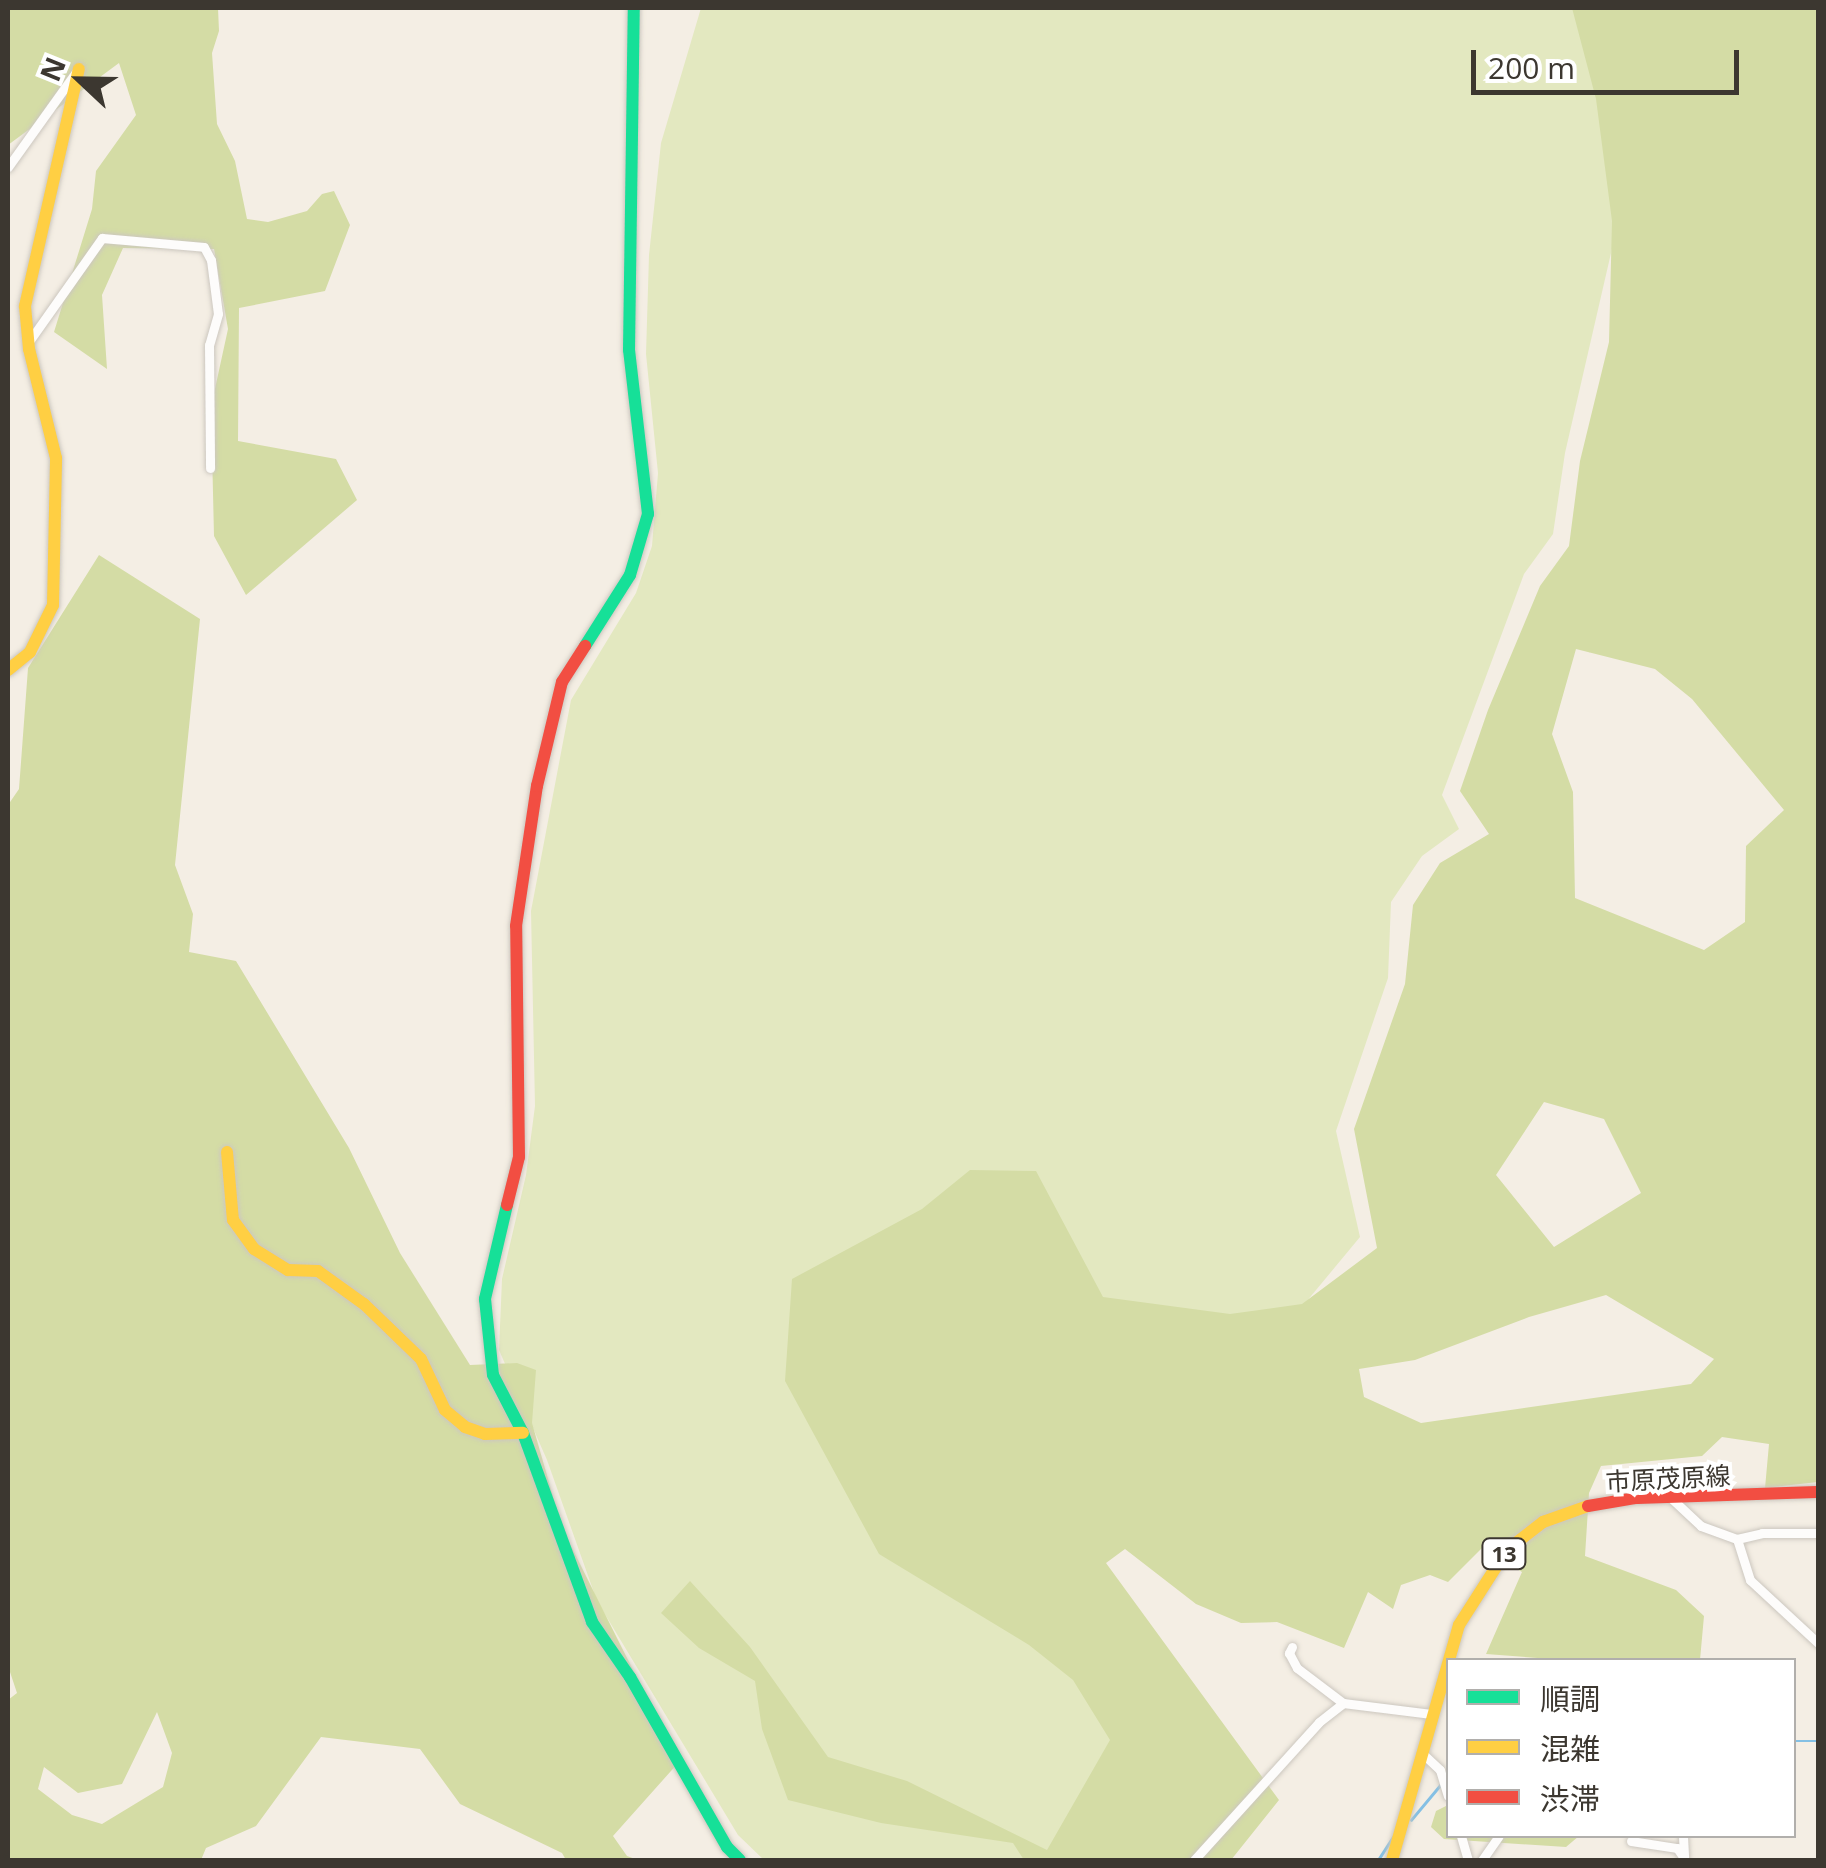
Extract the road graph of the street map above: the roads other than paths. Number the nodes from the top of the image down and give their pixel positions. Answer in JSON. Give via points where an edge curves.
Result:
{"nodes":[{"id":1,"x":634,"y":8,"type":"edge"},
{"id":2,"x":79,"y":69,"type":"joint"},
{"id":3,"x":8,"y":167,"type":"edge"},
{"id":4,"x":30,"y":340,"type":"junction"},
{"id":5,"x":210,"y":468,"type":"dead end"},
{"id":6,"x":8,"y":670,"type":"edge"},
{"id":7,"x":227,"y":1152,"type":"dead end"},
{"id":8,"x":523,"y":1434,"type":"junction"},
{"id":9,"x":1818,"y":1492,"type":"edge"},
{"id":10,"x":1670,"y":1497,"type":"junction"},
{"id":11,"x":1818,"y":1533,"type":"edge"},
{"id":12,"x":1738,"y":1539,"type":"junction"},
{"id":13,"x":1818,"y":1642,"type":"edge"},
{"id":14,"x":1292,"y":1647,"type":"dead end"},
{"id":15,"x":1450,"y":1658,"type":"edge"},
{"id":16,"x":1446,"y":1670,"type":"edge"},
{"id":17,"x":1344,"y":1703,"type":"junction"},
{"id":18,"x":1431,"y":1714,"type":"junction"},
{"id":19,"x":1423,"y":1754,"type":"junction"},
{"id":20,"x":1446,"y":1790,"type":"edge"},
{"id":21,"x":1498,"y":1838,"type":"edge"},
{"id":22,"x":1631,"y":1840,"type":"dead end"},
{"id":23,"x":1684,"y":1859,"type":"edge"},
{"id":24,"x":740,"y":1860,"type":"edge"},
{"id":25,"x":1194,"y":1860,"type":"edge"},
{"id":26,"x":1392,"y":1860,"type":"edge"},
{"id":27,"x":1482,"y":1860,"type":"edge"}],
"edges":[{"from":1,"to":8,"type":"street","via":[[629,350],[648,514],[630,575],[576,655],[555,703],[516,926],[519,1157],[485,1299],[493,1375]]},
{"from":2,"to":3,"type":"street"},
{"from":2,"to":4,"type":"street","via":[[25,306]]},
{"from":4,"to":5,"type":"street","via":[[102,238],[204,247],[218,314],[208,344]]},
{"from":4,"to":6,"type":"street","via":[[56,458],[53,606],[30,652]]},
{"from":7,"to":8,"type":"street","via":[[233,1220],[254,1249],[288,1270],[318,1271],[353,1295],[420,1358],[445,1410],[466,1427]]},
{"from":8,"to":24,"type":"street","via":[[592,1622],[726,1847]]},
{"from":9,"to":10,"type":"street","name":"市原茂原線","number":"13"},
{"from":10,"to":12,"type":"street","via":[[1700,1526]]},
{"from":10,"to":15,"type":"street","name":"市原茂原線","number":"13","via":[[1582,1507],[1522,1537],[1468,1605]]},
{"from":11,"to":12,"type":"street"},
{"from":12,"to":13,"type":"street","via":[[1750,1580]]},
{"from":14,"to":17,"type":"street","via":[[1298,1668]]},
{"from":16,"to":18,"type":"street","name":"市原茂原線","number":"13"},
{"from":17,"to":18,"type":"street"},
{"from":17,"to":25,"type":"street"},
{"from":18,"to":19,"type":"street","name":"市原茂原線","number":"13"},
{"from":19,"to":20,"type":"street","via":[[1440,1770]]},
{"from":19,"to":26,"type":"street","name":"市原茂原線","number":"13"},
{"from":21,"to":27,"type":"street"},
{"from":22,"to":23,"type":"street","via":[[1677,1848]]}]}
